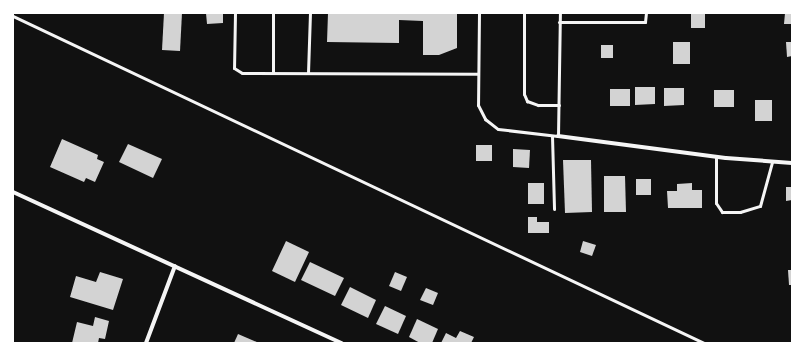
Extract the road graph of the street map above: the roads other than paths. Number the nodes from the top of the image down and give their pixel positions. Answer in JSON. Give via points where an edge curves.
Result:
{"nodes":[{"id":1,"x":235,"y":13,"type":"edge"},
{"id":2,"x":272,"y":13,"type":"edge"},
{"id":3,"x":310,"y":13,"type":"edge"},
{"id":4,"x":479,"y":13,"type":"edge"},
{"id":5,"x":524,"y":13,"type":"edge"},
{"id":6,"x":560,"y":13,"type":"edge"},
{"id":7,"x":646,"y":13,"type":"edge"},
{"id":8,"x":560,"y":22,"type":"junction"},
{"id":9,"x":273,"y":73,"type":"junction"},
{"id":10,"x":308,"y":73,"type":"junction"},
{"id":11,"x":478,"y":74,"type":"junction"},
{"id":12,"x":560,"y":105,"type":"junction"},
{"id":13,"x":552,"y":136,"type":"junction"},
{"id":14,"x":558,"y":136,"type":"junction"},
{"id":15,"x":716,"y":157,"type":"junction"},
{"id":16,"x":772,"y":162,"type":"junction"},
{"id":17,"x":792,"y":163,"type":"edge"},
{"id":18,"x":13,"y":192,"type":"edge"},
{"id":19,"x":554,"y":209,"type":"dead end"},
{"id":20,"x":175,"y":266,"type":"junction"},
{"id":21,"x":146,"y":343,"type":"edge"},
{"id":22,"x":342,"y":343,"type":"edge"}],
"edges":[{"from":1,"to":9,"type":"lane","via":[[234,68],[242,73]]},
{"from":2,"to":9,"type":"lane"},
{"from":3,"to":10,"type":"lane"},
{"from":4,"to":11,"type":"lane"},
{"from":5,"to":12,"type":"lane","via":[[524,94],[527,101],[538,105]]},
{"from":6,"to":8,"type":"lane"},
{"from":7,"to":8,"type":"lane","via":[[645,22]]},
{"from":8,"to":12,"type":"lane"},
{"from":9,"to":10,"type":"lane"},
{"from":10,"to":11,"type":"lane"},
{"from":11,"to":13,"type":"lane","via":[[478,105],[485,119],[498,129]]},
{"from":12,"to":14,"type":"lane"},
{"from":13,"to":14,"type":"lane"},
{"from":13,"to":19,"type":"lane"},
{"from":14,"to":15,"type":"street"},
{"from":15,"to":16,"type":"street"},
{"from":15,"to":16,"type":"lane","via":[[716,203],[722,212],[740,212],[760,206]]},
{"from":16,"to":17,"type":"street"},
{"from":18,"to":20,"type":"street"},
{"from":20,"to":21,"type":"street"},
{"from":20,"to":22,"type":"street"}]}
